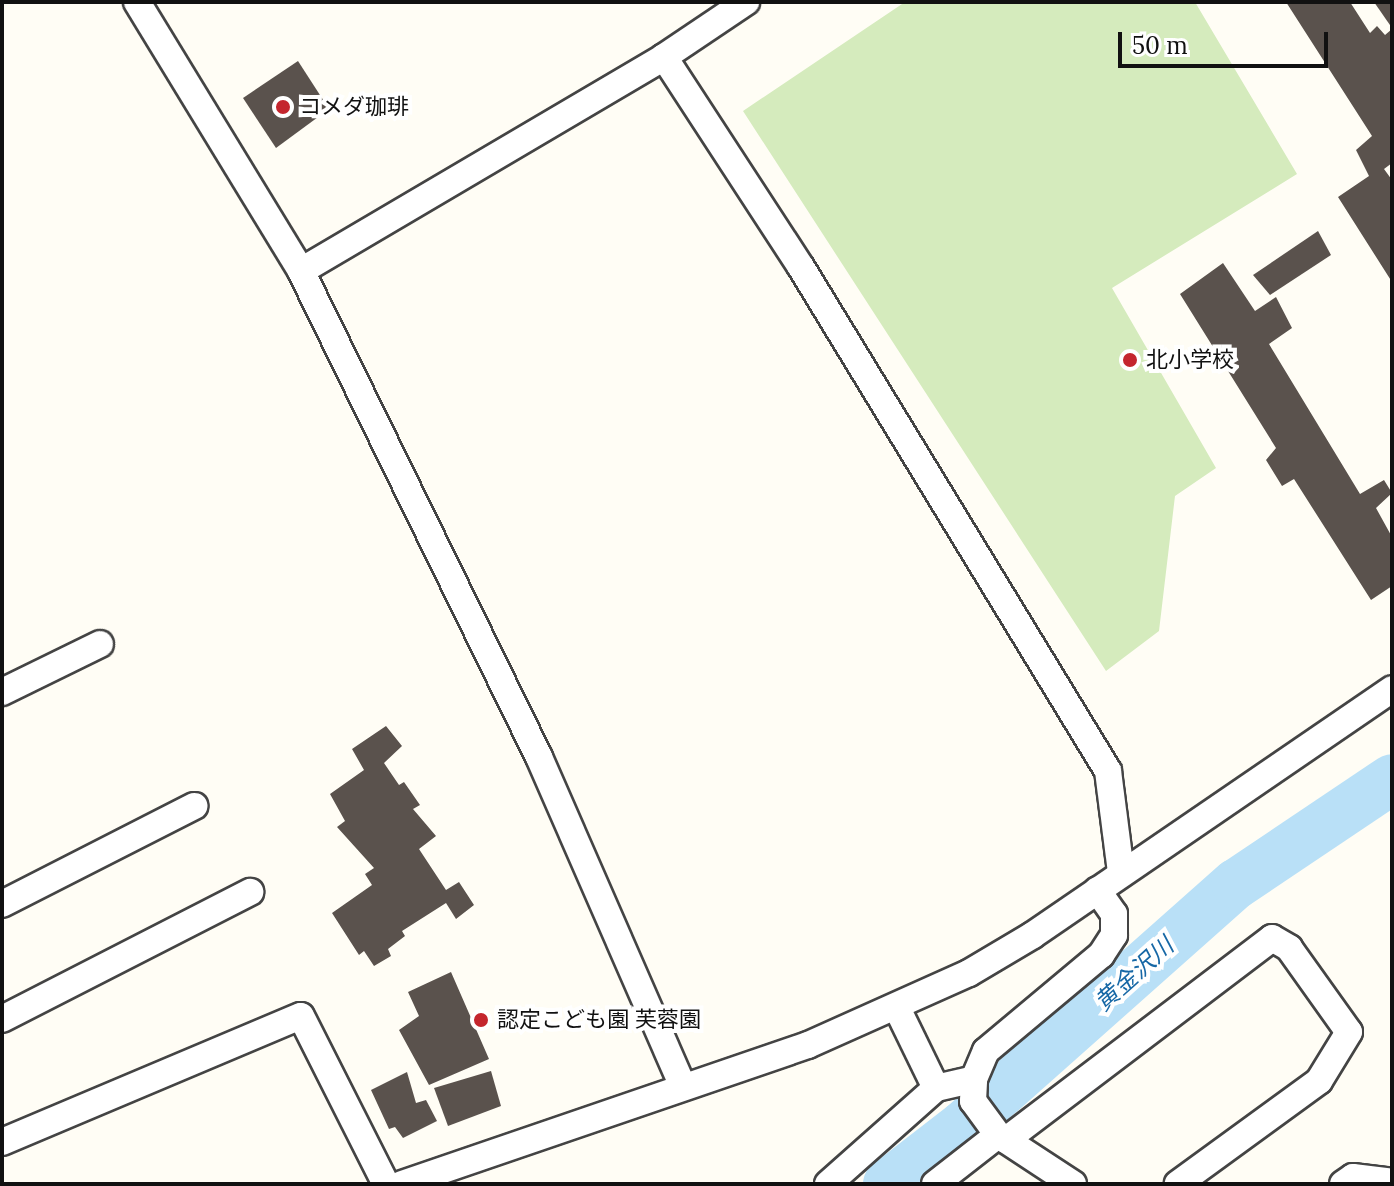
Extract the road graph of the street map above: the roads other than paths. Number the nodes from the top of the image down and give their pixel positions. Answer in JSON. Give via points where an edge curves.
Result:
{"nodes":[{"id":1,"x":137,"y":2,"type":"edge"},
{"id":2,"x":746,"y":2,"type":"edge"},
{"id":3,"x":664,"y":57,"type":"junction"},
{"id":4,"x":301,"y":271,"type":"junction"},
{"id":5,"x":100,"y":644,"type":"dead end"},
{"id":6,"x":1392,"y":689,"type":"edge"},
{"id":7,"x":2,"y":692,"type":"edge"},
{"id":8,"x":194,"y":806,"type":"dead end"},
{"id":9,"x":1121,"y":873,"type":"junction"},
{"id":10,"x":1097,"y":890,"type":"junction"},
{"id":11,"x":250,"y":892,"type":"dead end"},
{"id":12,"x":2,"y":904,"type":"edge"},
{"id":13,"x":897,"y":1008,"type":"junction"},
{"id":14,"x":2,"y":1019,"type":"edge"},
{"id":15,"x":683,"y":1086,"type":"junction"},
{"id":16,"x":936,"y":1088,"type":"junction"},
{"id":17,"x":988,"y":1115,"type":"junction"},
{"id":18,"x":2,"y":1142,"type":"edge"},
{"id":19,"x":1392,"y":1182,"type":"edge"},
{"id":20,"x":386,"y":1184,"type":"edge"},
{"id":21,"x":402,"y":1184,"type":"edge"},
{"id":22,"x":828,"y":1184,"type":"edge"},
{"id":23,"x":935,"y":1184,"type":"edge"},
{"id":24,"x":1073,"y":1184,"type":"edge"},
{"id":25,"x":1178,"y":1184,"type":"edge"},
{"id":26,"x":1343,"y":1184,"type":"edge"}],
"edges":[{"from":1,"to":4,"type":"street"},
{"from":2,"to":3,"type":"street"},
{"from":3,"to":4,"type":"street"},
{"from":3,"to":9,"type":"street","via":[[801,267],[1108,771]]},
{"from":4,"to":15,"type":"street","via":[[539,757]]},
{"from":5,"to":7,"type":"street"},
{"from":6,"to":9,"type":"street"},
{"from":8,"to":12,"type":"street"},
{"from":9,"to":10,"type":"street"},
{"from":10,"to":13,"type":"street","via":[[982,965]]},
{"from":10,"to":17,"type":"street","via":[[1114,914],[1114,935],[1101,955],[986,1051]]},
{"from":11,"to":14,"type":"street"},
{"from":13,"to":15,"type":"street"},
{"from":13,"to":16,"type":"street"},
{"from":15,"to":21,"type":"street"},
{"from":16,"to":17,"type":"street"},
{"from":16,"to":22,"type":"street"},
{"from":17,"to":23,"type":"street"},
{"from":17,"to":24,"type":"street"},
{"from":17,"to":25,"type":"street","via":[[1272,938],[1289,948],[1349,1032],[1319,1081]]},
{"from":18,"to":20,"type":"street","via":[[301,1016]]},
{"from":19,"to":26,"type":"street","via":[[1353,1177]]}]}
